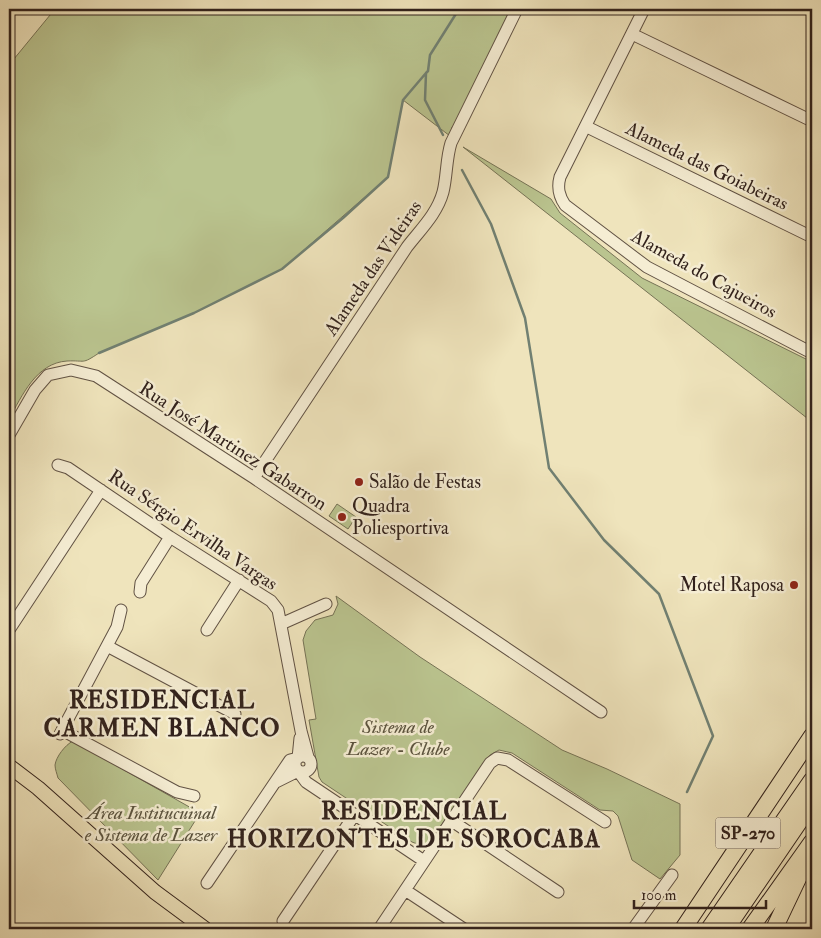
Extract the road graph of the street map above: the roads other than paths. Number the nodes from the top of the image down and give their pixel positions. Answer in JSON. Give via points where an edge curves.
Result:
{"nodes":[{"id":1,"x":517,"y":9,"type":"edge"},
{"id":2,"x":644,"y":9,"type":"edge"},
{"id":3,"x":632,"y":34,"type":"junction"},
{"id":4,"x":812,"y":122,"type":"edge"},
{"id":5,"x":586,"y":127,"type":"junction"},
{"id":6,"x":812,"y":237,"type":"edge"},
{"id":7,"x":812,"y":353,"type":"edge"},
{"id":8,"x":9,"y":435,"type":"edge"},
{"id":9,"x":58,"y":465,"type":"dead end"},
{"id":10,"x":254,"y":478,"type":"junction"},
{"id":11,"x":101,"y":490,"type":"junction"},
{"id":12,"x":170,"y":537,"type":"junction"},
{"id":13,"x":239,"y":580,"type":"junction"},
{"id":14,"x":140,"y":592,"type":"dead end"},
{"id":15,"x":326,"y":604,"type":"dead end"},
{"id":16,"x":121,"y":610,"type":"dead end"},
{"id":17,"x":281,"y":624,"type":"junction"},
{"id":18,"x":9,"y":630,"type":"edge"},
{"id":19,"x":207,"y":630,"type":"dead end"},
{"id":20,"x":107,"y":646,"type":"junction"},
{"id":21,"x":601,"y":712,"type":"dead end"},
{"id":22,"x":234,"y":714,"type":"dead end"},
{"id":23,"x":812,"y":736,"type":"edge"},
{"id":24,"x":306,"y":761,"type":"junction"},
{"id":25,"x":9,"y":766,"type":"edge"},
{"id":26,"x":298,"y":770,"type":"junction"},
{"id":27,"x":812,"y":780,"type":"edge"},
{"id":28,"x":275,"y":783,"type":"junction"},
{"id":29,"x":318,"y":790,"type":"junction"},
{"id":30,"x":194,"y":796,"type":"dead end"},
{"id":31,"x":812,"y":803,"type":"edge"},
{"id":32,"x":354,"y":814,"type":"junction"},
{"id":33,"x":452,"y":821,"type":"junction"},
{"id":34,"x":605,"y":822,"type":"dead end"},
{"id":35,"x":812,"y":842,"type":"edge"},
{"id":36,"x":812,"y":848,"type":"edge"},
{"id":37,"x":424,"y":861,"type":"junction"},
{"id":38,"x":672,"y":875,"type":"dead end"},
{"id":39,"x":207,"y":883,"type":"dead end"},
{"id":40,"x":405,"y":890,"type":"junction"},
{"id":41,"x":558,"y":892,"type":"dead end"},
{"id":42,"x":283,"y":921,"type":"dead end"},
{"id":43,"x":204,"y":929,"type":"edge"},
{"id":44,"x":379,"y":929,"type":"edge"},
{"id":45,"x":464,"y":929,"type":"edge"},
{"id":46,"x":633,"y":929,"type":"edge"},
{"id":47,"x":683,"y":929,"type":"edge"},
{"id":48,"x":709,"y":929,"type":"edge"},
{"id":49,"x":726,"y":929,"type":"edge"},
{"id":50,"x":750,"y":929,"type":"edge"},
{"id":51,"x":774,"y":929,"type":"edge"}],
"edges":[{"from":1,"to":10,"type":"street","name":"Alameda das Videiras","via":[[451,143],[442,195],[433,214],[407,247]]},
{"from":2,"to":3,"type":"street","name":"Alameda do Cajueiros"},
{"from":3,"to":4,"type":"street"},
{"from":3,"to":5,"type":"street","name":"Alameda do Cajueiros"},
{"from":5,"to":6,"type":"street","name":"Alameda das Goiabeiras"},
{"from":5,"to":7,"type":"street","name":"Alameda do Cajueiros","via":[[560,177],[559,197],[565,206],[647,267]]},
{"from":8,"to":10,"type":"street","name":"Rua José Martinez Gabarron","via":[[35,390],[48,375],[72,370],[96,376]]},
{"from":9,"to":11,"type":"street","name":"Rua Sérgio Ervilha Vargas"},
{"from":10,"to":21,"type":"street","name":"Rua José Martinez Gabarron"},
{"from":11,"to":12,"type":"street","name":"Rua Sérgio Ervilha Vargas"},
{"from":11,"to":18,"type":"street"},
{"from":12,"to":13,"type":"street","name":"Rua Sérgio Ervilha Vargas"},
{"from":12,"to":14,"type":"street","via":[[141,583]]},
{"from":13,"to":17,"type":"street","name":"Rua Sérgio Ervilha Vargas","via":[[271,601],[278,610]]},
{"from":13,"to":19,"type":"street"},
{"from":15,"to":17,"type":"street"},
{"from":16,"to":20,"type":"street"},
{"from":17,"to":24,"type":"street","name":"Rua Sérgio Ervilha Vargas"},
{"from":20,"to":22,"type":"street"},
{"from":20,"to":30,"type":"street","via":[[61,732],[177,792]]},
{"from":23,"to":47,"type":"highway","number":"SP-270"},
{"from":24,"to":26,"type":"street","name":"Rua Sérgio Ervilha Vargas","via":[[295,764]]},
{"from":24,"to":28,"type":"street","via":[[290,760]]},
{"from":24,"to":29,"type":"street","name":"Rua Sérgio Ervilha Vargas"},
{"from":25,"to":43,"type":"main road","via":[[155,892]]},
{"from":26,"to":28,"type":"street"},
{"from":26,"to":29,"type":"street","via":[[306,782]]},
{"from":27,"to":48,"type":"highway","number":"SP-270"},
{"from":28,"to":39,"type":"street"},
{"from":29,"to":32,"type":"street"},
{"from":31,"to":49,"type":"highway","number":"SP-270"},
{"from":32,"to":37,"type":"street"},
{"from":32,"to":42,"type":"street"},
{"from":33,"to":34,"type":"street","via":[[490,763],[497,758],[508,760]]},
{"from":33,"to":37,"type":"street"},
{"from":33,"to":41,"type":"street"},
{"from":35,"to":50,"type":"highway","number":"SP-270"},
{"from":36,"to":51,"type":"highway"},
{"from":37,"to":40,"type":"street"},
{"from":38,"to":46,"type":"street"},
{"from":40,"to":44,"type":"street"},
{"from":40,"to":45,"type":"street"}]}
